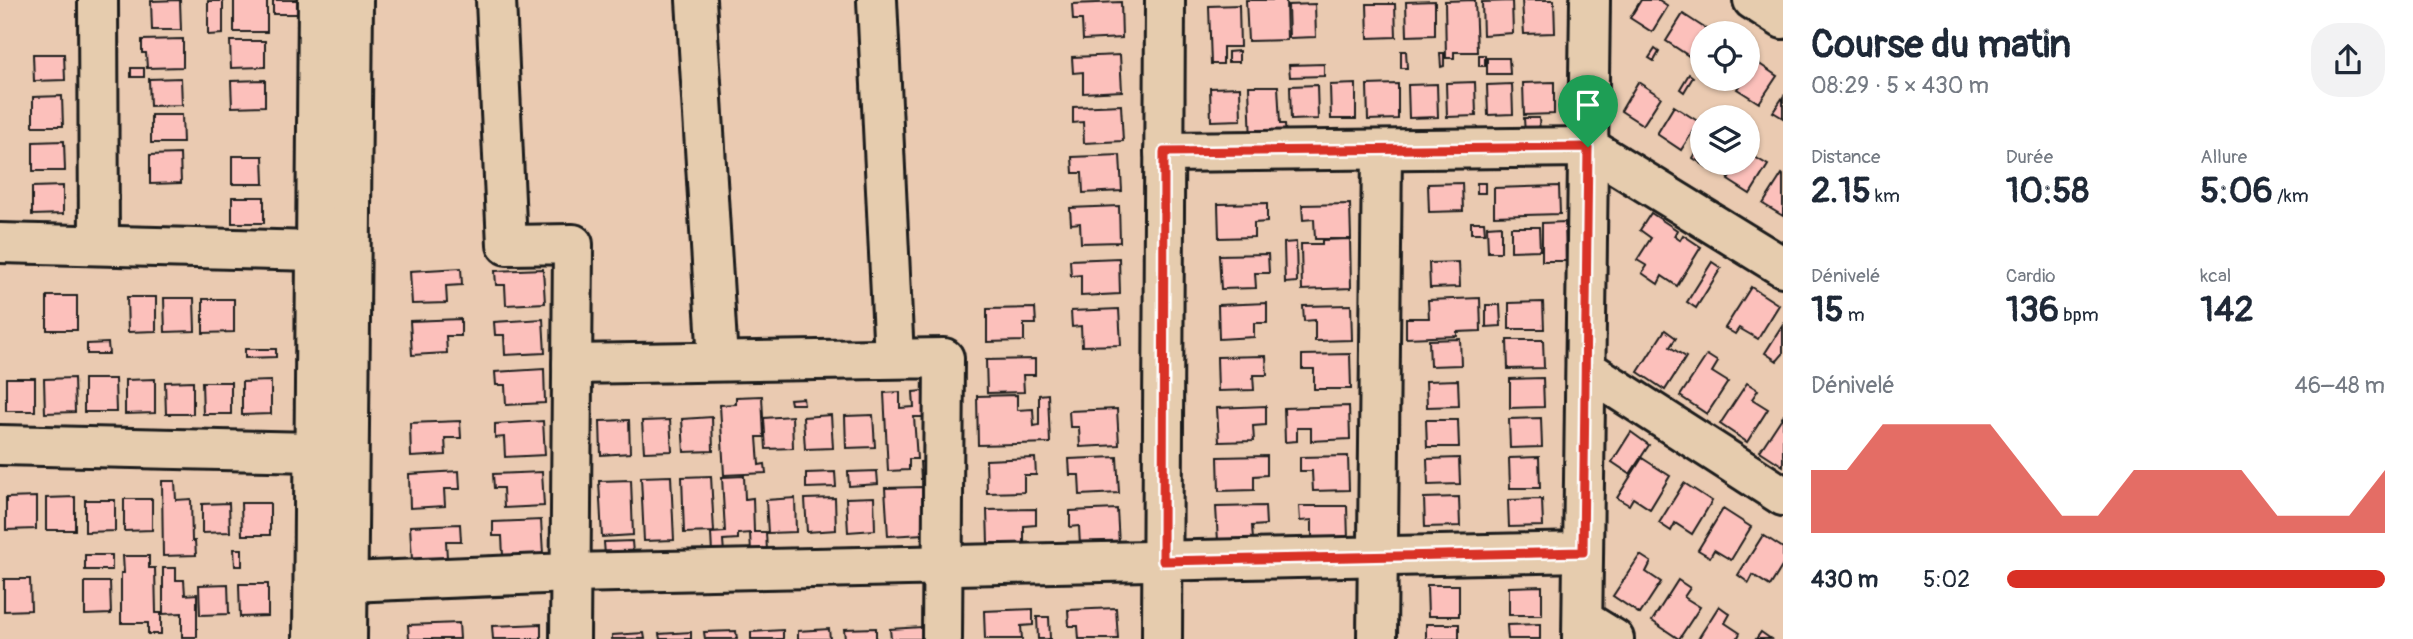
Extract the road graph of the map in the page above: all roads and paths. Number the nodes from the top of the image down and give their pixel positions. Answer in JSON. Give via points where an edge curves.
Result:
{"nodes":[{"id":1,"x":98,"y":0,"type":"edge"},
{"id":2,"x":318,"y":0,"type":"edge"},
{"id":3,"x":353,"y":0,"type":"edge"},
{"id":4,"x":496,"y":0,"type":"edge"},
{"id":5,"x":696,"y":0,"type":"edge"},
{"id":6,"x":877,"y":0,"type":"edge"},
{"id":7,"x":1165,"y":0,"type":"edge"},
{"id":8,"x":1590,"y":0,"type":"edge"},
{"id":9,"x":1753,"y":0,"type":"edge"},
{"id":10,"x":1783,"y":19,"type":"edge"},
{"id":11,"x":1588,"y":147,"type":"junction"},
{"id":12,"x":1382,"y":150,"type":"junction"},
{"id":13,"x":1164,"y":152,"type":"junction"},
{"id":14,"x":0,"y":243,"type":"edge"},
{"id":15,"x":99,"y":245,"type":"junction"},
{"id":16,"x":316,"y":251,"type":"junction"},
{"id":17,"x":1783,"y":267,"type":"edge"},
{"id":18,"x":894,"y":358,"type":"junction"},
{"id":19,"x":718,"y":362,"type":"junction"},
{"id":20,"x":572,"y":364,"type":"junction"},
{"id":21,"x":1586,"y":369,"type":"junction"},
{"id":22,"x":0,"y":445,"type":"edge"},
{"id":23,"x":314,"y":452,"type":"junction"},
{"id":24,"x":1783,"y":496,"type":"edge"},
{"id":25,"x":1583,"y":552,"type":"junction"},
{"id":26,"x":1378,"y":557,"type":"junction"},
{"id":27,"x":1163,"y":561,"type":"junction"},
{"id":28,"x":942,"y":566,"type":"junction"},
{"id":29,"x":570,"y":573,"type":"junction"},
{"id":30,"x":348,"y":582,"type":"junction"},
{"id":31,"x":1593,"y":633,"type":"edge"},
{"id":32,"x":313,"y":639,"type":"edge"},
{"id":33,"x":347,"y":639,"type":"edge"},
{"id":34,"x":570,"y":639,"type":"edge"},
{"id":35,"x":942,"y":639,"type":"edge"},
{"id":36,"x":1162,"y":639,"type":"edge"},
{"id":37,"x":1377,"y":639,"type":"edge"}],
"edges":[{"from":1,"to":15,"type":"street"},
{"from":2,"to":16,"type":"street"},
{"from":3,"to":30,"type":"street"},
{"from":4,"to":20,"type":"street","via":[[507,245],[573,244]]},
{"from":5,"to":19,"type":"street"},
{"from":6,"to":18,"type":"street"},
{"from":7,"to":13,"type":"street"},
{"from":8,"to":11,"type":"street"},
{"from":9,"to":10,"type":"street"},
{"from":11,"to":12,"type":"street"},
{"from":11,"to":17,"type":"street"},
{"from":11,"to":21,"type":"street"},
{"from":12,"to":13,"type":"street"},
{"from":12,"to":26,"type":"street"},
{"from":13,"to":27,"type":"street"},
{"from":14,"to":15,"type":"street"},
{"from":15,"to":16,"type":"street"},
{"from":16,"to":23,"type":"street"},
{"from":18,"to":19,"type":"street"},
{"from":18,"to":28,"type":"street","via":[[944,358]]},
{"from":19,"to":20,"type":"street"},
{"from":20,"to":29,"type":"street"},
{"from":21,"to":24,"type":"street"},
{"from":21,"to":25,"type":"street"},
{"from":22,"to":23,"type":"street"},
{"from":23,"to":32,"type":"street"},
{"from":25,"to":26,"type":"street"},
{"from":25,"to":31,"type":"street"},
{"from":26,"to":27,"type":"street"},
{"from":26,"to":37,"type":"street"},
{"from":27,"to":28,"type":"street"},
{"from":27,"to":36,"type":"street"},
{"from":28,"to":29,"type":"street"},
{"from":28,"to":35,"type":"street"},
{"from":29,"to":30,"type":"street"},
{"from":29,"to":34,"type":"street"},
{"from":30,"to":33,"type":"street"}]}
